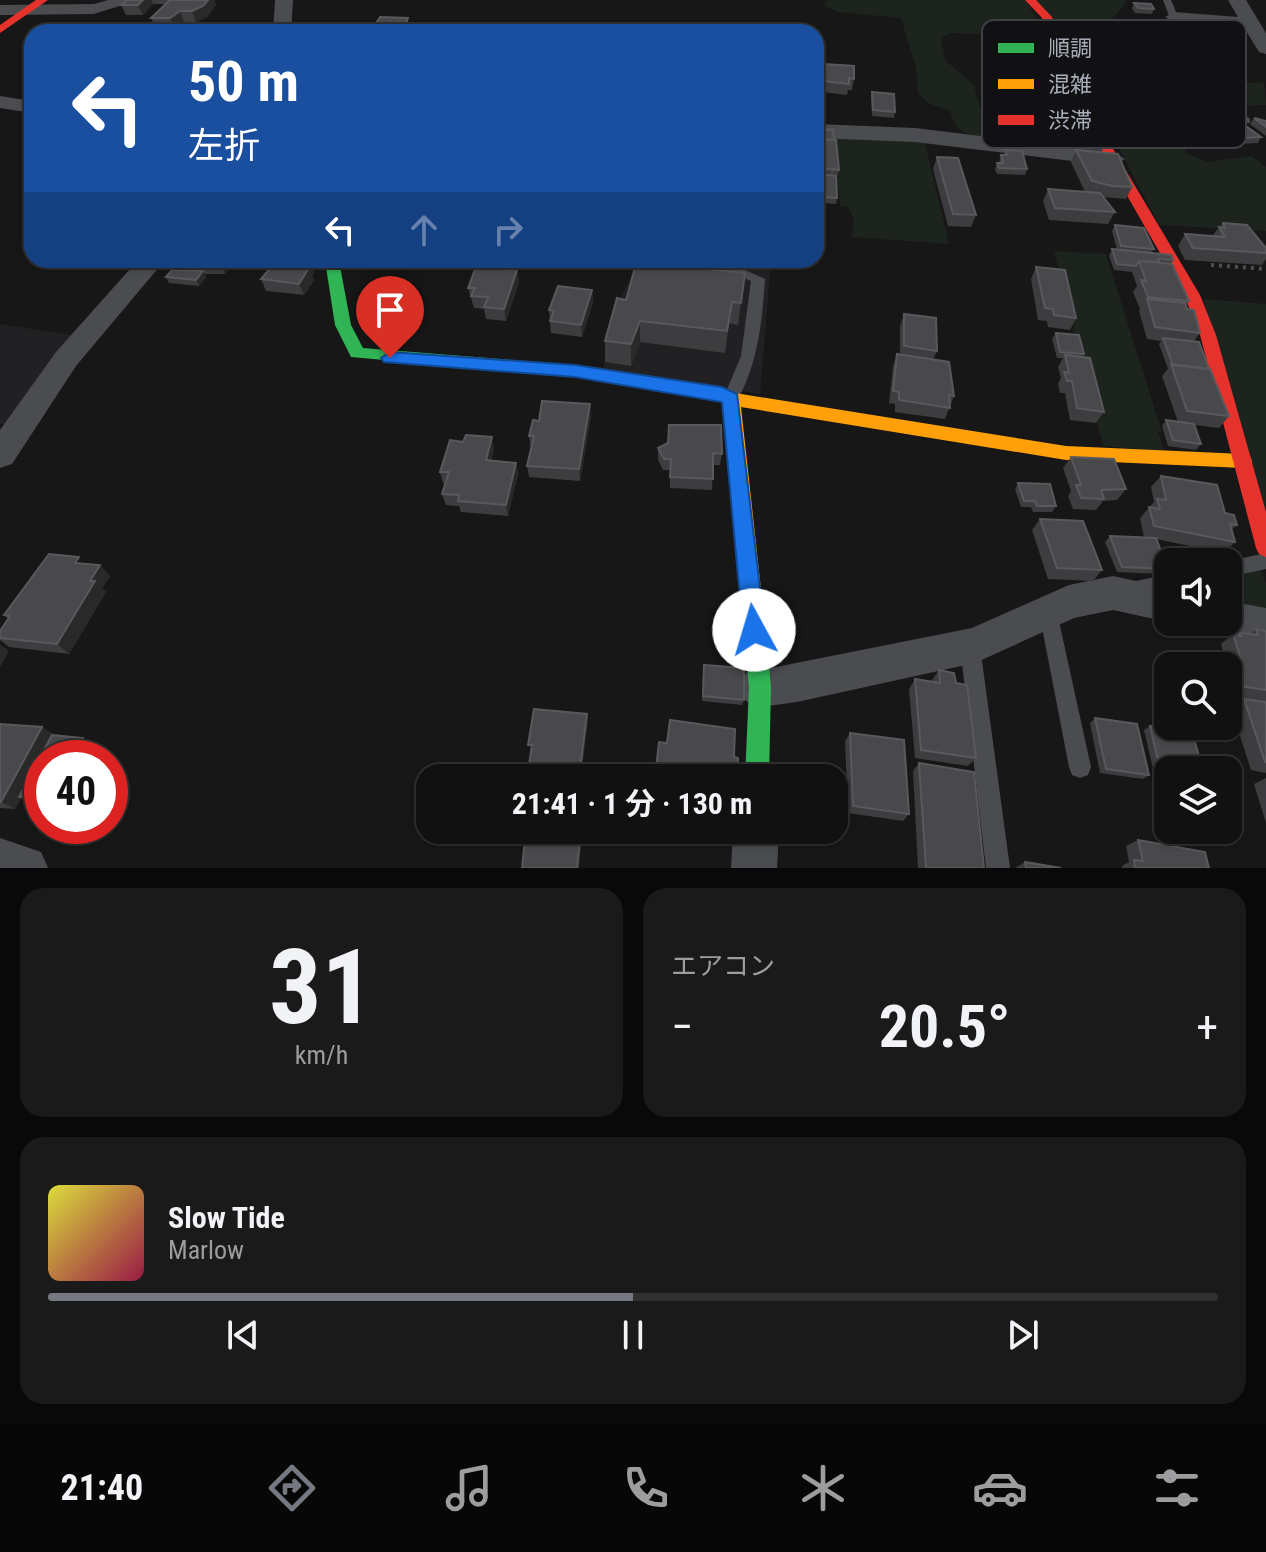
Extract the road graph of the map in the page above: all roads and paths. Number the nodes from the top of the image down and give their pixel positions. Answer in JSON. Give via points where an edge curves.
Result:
{"nodes":[{"id":1,"x":129,"y":0,"type":"edge"},
{"id":2,"x":284,"y":0,"type":"edge"},
{"id":3,"x":1030,"y":0,"type":"edge"},
{"id":4,"x":1237,"y":0,"type":"edge"},
{"id":5,"x":36,"y":5,"type":"edge"},
{"id":6,"x":1171,"y":8,"type":"edge"},
{"id":7,"x":0,"y":10,"type":"edge"},
{"id":8,"x":1048,"y":20,"type":"edge"},
{"id":9,"x":1231,"y":20,"type":"edge"},
{"id":10,"x":1246,"y":23,"type":"edge"},
{"id":11,"x":282,"y":24,"type":"edge"},
{"id":12,"x":1251,"y":24,"type":"junction"},
{"id":13,"x":0,"y":30,"type":"edge"},
{"id":14,"x":1266,"y":48,"type":"edge"},
{"id":15,"x":0,"y":102,"type":"edge"},
{"id":16,"x":24,"y":106,"type":"edge"},
{"id":17,"x":824,"y":131,"type":"edge"},
{"id":18,"x":982,"y":143,"type":"edge"},
{"id":19,"x":1024,"y":148,"type":"edge"},
{"id":20,"x":1108,"y":148,"type":"edge"},
{"id":21,"x":1114,"y":159,"type":"junction"},
{"id":22,"x":1174,"y":262,"type":"junction"},
{"id":23,"x":145,"y":268,"type":"edge"},
{"id":24,"x":332,"y":268,"type":"edge"},
{"id":25,"x":732,"y":268,"type":"edge"},
{"id":26,"x":1266,"y":269,"type":"edge"},
{"id":27,"x":731,"y":399,"type":"junction"},
{"id":28,"x":0,"y":455,"type":"edge"},
{"id":29,"x":1243,"y":461,"type":"junction"},
{"id":30,"x":1266,"y":548,"type":"edge"},
{"id":31,"x":1266,"y":561,"type":"edge"},
{"id":32,"x":1242,"y":566,"type":"edge"},
{"id":33,"x":1154,"y":585,"type":"edge"},
{"id":34,"x":1113,"y":593,"type":"junction"},
{"id":35,"x":1154,"y":602,"type":"edge"},
{"id":36,"x":1048,"y":612,"type":"junction"},
{"id":37,"x":1242,"y":621,"type":"edge"},
{"id":38,"x":1266,"y":626,"type":"edge"},
{"id":39,"x":970,"y":646,"type":"junction"},
{"id":40,"x":760,"y":687,"type":"junction"},
{"id":41,"x":757,"y":764,"type":"edge"},
{"id":42,"x":1080,"y":767,"type":"dead end"},
{"id":43,"x":755,"y":844,"type":"edge"},
{"id":44,"x":0,"y":861,"type":"edge"},
{"id":45,"x":25,"y":868,"type":"edge"},
{"id":46,"x":754,"y":868,"type":"edge"},
{"id":47,"x":998,"y":868,"type":"edge"}],
"edges":[{"from":1,"to":5,"type":"street","via":[[94,9]]},
{"from":2,"to":11,"type":"street"},
{"from":3,"to":8,"type":"street"},
{"from":4,"to":12,"type":"street"},
{"from":5,"to":7,"type":"street"},
{"from":5,"to":13,"type":"street"},
{"from":6,"to":9,"type":"street"},
{"from":10,"to":12,"type":"street"},
{"from":12,"to":14,"type":"street"},
{"from":15,"to":16,"type":"street"},
{"from":17,"to":18,"type":"street"},
{"from":19,"to":21,"type":"street"},
{"from":20,"to":21,"type":"street"},
{"from":21,"to":22,"type":"street"},
{"from":22,"to":26,"type":"path"},
{"from":22,"to":29,"type":"street","via":[[1208,335]]},
{"from":23,"to":28,"type":"street","via":[[66,359]]},
{"from":24,"to":27,"type":"street","via":[[346,334],[357,353],[575,371],[722,393]]},
{"from":25,"to":27,"type":"lane","via":[[758,279],[753,332],[742,379]]},
{"from":27,"to":29,"type":"street","via":[[1066,453]]},
{"from":27,"to":40,"type":"street"},
{"from":29,"to":30,"type":"street"},
{"from":31,"to":32,"type":"lane"},
{"from":33,"to":34,"type":"lane"},
{"from":34,"to":35,"type":"street"},
{"from":34,"to":36,"type":"street"},
{"from":36,"to":39,"type":"street"},
{"from":36,"to":42,"type":"lane"},
{"from":37,"to":38,"type":"street"},
{"from":39,"to":40,"type":"street"},
{"from":39,"to":47,"type":"lane"},
{"from":40,"to":41,"type":"street"},
{"from":43,"to":46,"type":"street"},
{"from":44,"to":45,"type":"street"}]}
